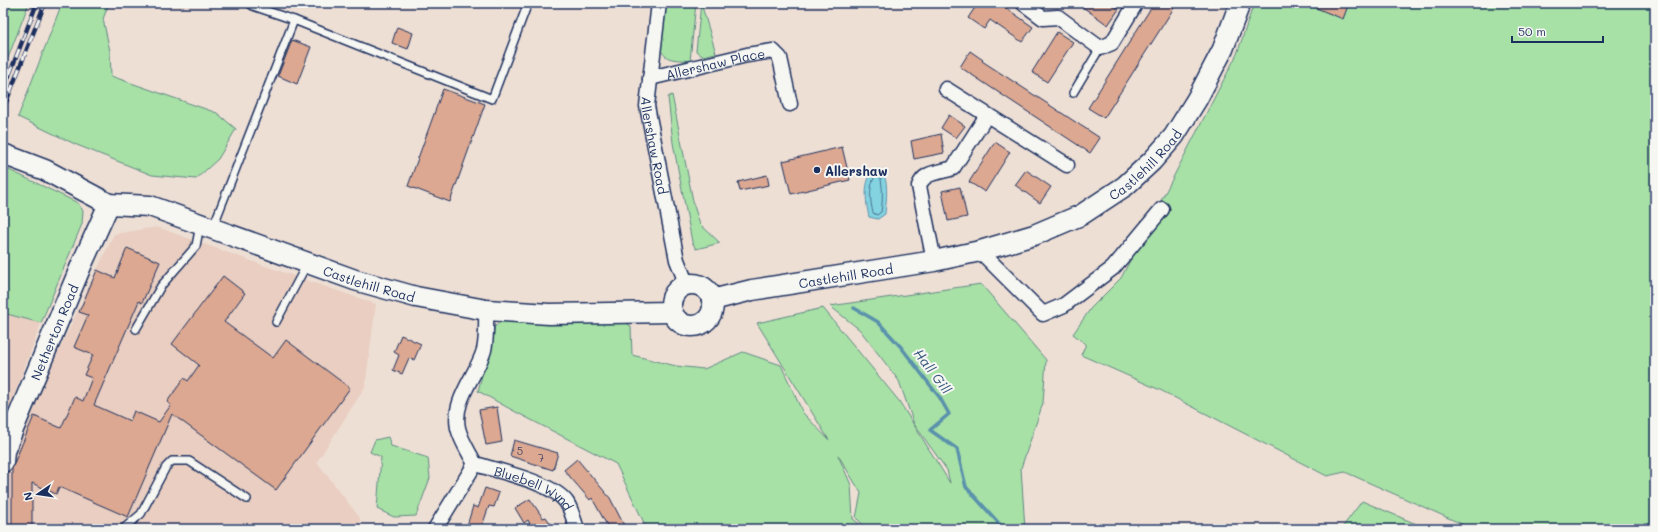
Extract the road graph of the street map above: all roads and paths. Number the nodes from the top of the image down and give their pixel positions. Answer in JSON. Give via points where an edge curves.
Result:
{"nodes":[{"id":1,"x":249,"y":3,"type":"edge"},
{"id":2,"x":528,"y":3,"type":"edge"},
{"id":3,"x":659,"y":3,"type":"edge"},
{"id":4,"x":1023,"y":3,"type":"edge"},
{"id":5,"x":1136,"y":3,"type":"edge"},
{"id":6,"x":1240,"y":3,"type":"edge"},
{"id":7,"x":294,"y":20,"type":"junction"},
{"id":8,"x":1100,"y":48,"type":"junction"},
{"id":9,"x":650,"y":78,"type":"junction"},
{"id":10,"x":946,"y":89,"type":"dead end"},
{"id":11,"x":1073,"y":93,"type":"dead end"},
{"id":12,"x":790,"y":104,"type":"dead end"},
{"id":13,"x":987,"y":115,"type":"junction"},
{"id":14,"x":3,"y":154,"type":"edge"},
{"id":15,"x":1067,"y":165,"type":"dead end"},
{"id":16,"x":109,"y":204,"type":"junction"},
{"id":17,"x":1162,"y":209,"type":"dead end"},
{"id":18,"x":207,"y":227,"type":"junction"},
{"id":19,"x":980,"y":251,"type":"junction"},
{"id":20,"x":934,"y":261,"type":"junction"},
{"id":21,"x":308,"y":262,"type":"junction"},
{"id":22,"x":677,"y":297,"type":"junction"},
{"id":23,"x":712,"y":300,"type":"junction"},
{"id":24,"x":486,"y":310,"type":"junction"},
{"id":25,"x":276,"y":322,"type":"dead end"},
{"id":26,"x":136,"y":329,"type":"dead end"},
{"id":27,"x":3,"y":462,"type":"edge"},
{"id":28,"x":475,"y":464,"type":"junction"},
{"id":29,"x":247,"y":499,"type":"dead end"},
{"id":30,"x":123,"y":529,"type":"edge"},
{"id":31,"x":435,"y":529,"type":"edge"},
{"id":32,"x":577,"y":529,"type":"edge"}],
"edges":[{"from":1,"to":7,"type":"lane"},
{"from":2,"to":7,"type":"lane","via":[[492,99]]},
{"from":3,"to":9,"type":"street","name":"Allershaw Road"},
{"from":4,"to":8,"type":"street","via":[[1043,18],[1058,17]]},
{"from":5,"to":8,"type":"street","via":[[1112,42]]},
{"from":6,"to":19,"type":"main road","name":"Castlehill Road","via":[[1223,49],[1197,99],[1174,136],[1152,161],[1125,186],[1081,215],[1034,234]]},
{"from":7,"to":18,"type":"lane"},
{"from":8,"to":11,"type":"lane"},
{"from":9,"to":12,"type":"street","name":"Allershaw Place","via":[[773,51],[780,58]]},
{"from":9,"to":22,"type":"street","name":"Allershaw Road","via":[[647,106],[677,260]]},
{"from":10,"to":13,"type":"street"},
{"from":13,"to":15,"type":"street"},
{"from":13,"to":20,"type":"street","via":[[953,168],[930,174],[919,186]]},
{"from":14,"to":16,"type":"main road","via":[[46,170]]},
{"from":16,"to":18,"type":"main road","name":"Castlehill Road","via":[[150,206]]},
{"from":16,"to":27,"type":"main road","name":"Netherton Road","via":[[80,266],[4,451]]},
{"from":17,"to":19,"type":"street","via":[[1113,268],[1064,305],[1043,314]]},
{"from":18,"to":21,"type":"main road","name":"Castlehill Road"},
{"from":18,"to":26,"type":"lane","via":[[196,246],[161,286]]},
{"from":19,"to":20,"type":"main road","name":"Castlehill Road"},
{"from":20,"to":23,"type":"main road","name":"Castlehill Road","via":[[752,290]]},
{"from":21,"to":24,"type":"main road","name":"Castlehill Road","via":[[385,289]]},
{"from":21,"to":25,"type":"lane"},
{"from":22,"to":23,"type":"main road","via":[[699,286]]},
{"from":22,"to":23,"type":"main road","via":[[673,316],[688,326],[700,325],[709,317],[713,306]]},
{"from":22,"to":24,"type":"main road","name":"Castlehill Road","via":[[640,312],[549,314]]},
{"from":24,"to":28,"type":"street","name":"Bluebell Wynd","via":[[484,349],[461,399],[458,413],[462,441]]},
{"from":28,"to":31,"type":"street","name":"Bluebell Wynd"},
{"from":28,"to":32,"type":"street","name":"Bluebell Wynd","via":[[556,492],[567,503]]},
{"from":29,"to":30,"type":"lane","via":[[189,461],[172,461],[166,467],[141,514]]}]}
